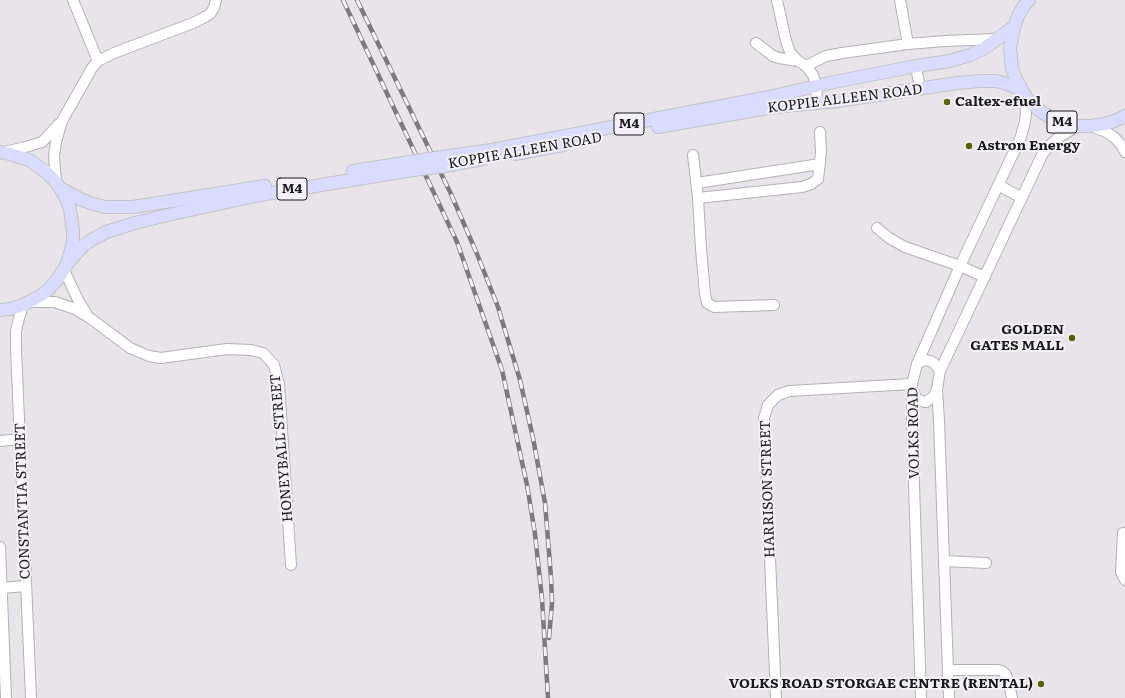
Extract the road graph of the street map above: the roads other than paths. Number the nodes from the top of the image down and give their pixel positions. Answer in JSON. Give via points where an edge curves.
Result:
{"nodes":[{"id":1,"x":73,"y":0,"type":"edge"},
{"id":2,"x":216,"y":0,"type":"edge"},
{"id":3,"x":777,"y":0,"type":"edge"},
{"id":4,"x":900,"y":0,"type":"edge"},
{"id":5,"x":1026,"y":2,"type":"edge"},
{"id":6,"x":1014,"y":27,"type":"junction"},
{"id":7,"x":996,"y":39,"type":"junction"},
{"id":8,"x":756,"y":43,"type":"dead end"},
{"id":9,"x":908,"y":44,"type":"junction"},
{"id":10,"x":98,"y":62,"type":"junction"},
{"id":11,"x":802,"y":63,"type":"junction"},
{"id":12,"x":916,"y":66,"type":"junction"},
{"id":13,"x":816,"y":86,"type":"junction"},
{"id":14,"x":920,"y":89,"type":"junction"},
{"id":15,"x":1023,"y":92,"type":"junction"},
{"id":16,"x":817,"y":103,"type":"junction"},
{"id":17,"x":1125,"y":116,"type":"edge"},
{"id":18,"x":62,"y":121,"type":"junction"},
{"id":19,"x":1078,"y":126,"type":"junction"},
{"id":20,"x":1091,"y":126,"type":"junction"},
{"id":21,"x":820,"y":132,"type":"dead end"},
{"id":22,"x":0,"y":152,"type":"edge"},
{"id":23,"x":1125,"y":152,"type":"edge"},
{"id":24,"x":694,"y":155,"type":"dead end"},
{"id":25,"x":443,"y":162,"type":"junction"},
{"id":26,"x":820,"y":164,"type":"junction"},
{"id":27,"x":412,"y":166,"type":"junction"},
{"id":28,"x":697,"y":184,"type":"junction"},
{"id":29,"x":58,"y":185,"type":"junction"},
{"id":30,"x":998,"y":185,"type":"junction"},
{"id":31,"x":698,"y":198,"type":"junction"},
{"id":32,"x":1022,"y":198,"type":"junction"},
{"id":33,"x":877,"y":228,"type":"dead end"},
{"id":34,"x":960,"y":266,"type":"junction"},
{"id":35,"x":65,"y":267,"type":"junction"},
{"id":36,"x":985,"y":277,"type":"junction"},
{"id":37,"x":27,"y":304,"type":"junction"},
{"id":38,"x":774,"y":305,"type":"dead end"},
{"id":39,"x":0,"y":310,"type":"edge"},
{"id":40,"x":90,"y":318,"type":"junction"},
{"id":41,"x":917,"y":364,"type":"junction"},
{"id":42,"x":940,"y":371,"type":"junction"},
{"id":43,"x":912,"y":387,"type":"junction"},
{"id":44,"x":937,"y":389,"type":"junction"},
{"id":45,"x":20,"y":439,"type":"junction"},
{"id":46,"x":0,"y":440,"type":"edge"},
{"id":47,"x":1123,"y":533,"type":"dead end"},
{"id":48,"x":0,"y":547,"type":"edge"},
{"id":49,"x":944,"y":561,"type":"junction"},
{"id":50,"x":986,"y":563,"type":"dead end"},
{"id":51,"x":291,"y":565,"type":"dead end"},
{"id":52,"x":1125,"y":580,"type":"edge"},
{"id":53,"x":26,"y":586,"type":"junction"},
{"id":54,"x":2,"y":588,"type":"junction"},
{"id":55,"x":948,"y":670,"type":"junction"},
{"id":56,"x":6,"y":698,"type":"edge"},
{"id":57,"x":31,"y":698,"type":"edge"},
{"id":58,"x":776,"y":698,"type":"edge"},
{"id":59,"x":921,"y":698,"type":"edge"},
{"id":60,"x":949,"y":698,"type":"edge"},
{"id":61,"x":1012,"y":698,"type":"edge"}],
"edges":[{"from":1,"to":10,"type":"street"},
{"from":2,"to":10,"type":"street","via":[[214,8],[205,17],[114,53]]},
{"from":3,"to":11,"type":"street","via":[[790,52]]},
{"from":4,"to":9,"type":"street"},
{"from":5,"to":6,"type":"main road","number":"M4"},
{"from":6,"to":7,"type":"main road","name":"KOPPIE ALLEEN ROAD","number":"M4"},
{"from":6,"to":15,"type":"main road","number":"M4","via":[[1010,48],[1011,59],[1014,74]]},
{"from":7,"to":9,"type":"street"},
{"from":7,"to":12,"type":"main road","name":"KOPPIE ALLEEN ROAD","number":"M4","via":[[970,55]]},
{"from":8,"to":11,"type":"street","via":[[773,56]]},
{"from":9,"to":11,"type":"street","via":[[842,53]]},
{"from":10,"to":18,"type":"street"},
{"from":11,"to":13,"type":"street","via":[[813,75]]},
{"from":12,"to":13,"type":"main road","name":"KOPPIE ALLEEN ROAD","number":"M4"},
{"from":12,"to":14,"type":"street"},
{"from":13,"to":16,"type":"street"},
{"from":13,"to":25,"type":"main road","name":"KOPPIE ALLEEN ROAD","number":"M4"},
{"from":14,"to":15,"type":"main road","name":"KOPPIE ALLEEN ROAD","number":"M4","via":[[996,81]]},
{"from":14,"to":16,"type":"main road","name":"KOPPIE ALLEEN ROAD","number":"M4"},
{"from":15,"to":19,"type":"main road","number":"M4","via":[[1043,113],[1066,124]]},
{"from":15,"to":30,"type":"street","name":"VOLKS ROAD","via":[[1026,115],[1024,126]]},
{"from":16,"to":25,"type":"main road","name":"KOPPIE ALLEEN ROAD","number":"M4","via":[[774,107],[631,131],[538,150]]},
{"from":17,"to":20,"type":"main road","number":"M4"},
{"from":18,"to":22,"type":"street","via":[[42,142]]},
{"from":18,"to":29,"type":"street","via":[[54,156]]},
{"from":19,"to":20,"type":"main road","number":"M4"},
{"from":19,"to":32,"type":"street","name":"VOLKS ROAD","via":[[1048,147]]},
{"from":20,"to":23,"type":"street","via":[[1114,137]]},
{"from":21,"to":26,"type":"street"},
{"from":22,"to":29,"type":"main road","number":"M4","via":[[29,160],[46,172]]},
{"from":24,"to":28,"type":"street"},
{"from":25,"to":27,"type":"main road","name":"KOPPIE ALLEEN ROAD","number":"M4","bridge":true},
{"from":26,"to":28,"type":"street"},
{"from":26,"to":31,"type":"street","via":[[818,179],[802,187]]},
{"from":27,"to":29,"type":"main road","name":"KOPPIE ALLEEN ROAD","number":"M4","via":[[133,207],[105,207],[90,203]]},
{"from":27,"to":35,"type":"main road","name":"KOPPIE ALLEEN ROAD","number":"M4","via":[[260,194],[135,223],[93,239],[83,246]]},
{"from":28,"to":31,"type":"street"},
{"from":29,"to":35,"type":"main road","number":"M4","via":[[70,209],[73,231]]},
{"from":30,"to":32,"type":"street"},
{"from":30,"to":34,"type":"street","name":"VOLKS ROAD"},
{"from":31,"to":38,"type":"street","via":[[707,303],[714,307]]},
{"from":32,"to":36,"type":"street","name":"VOLKS ROAD"},
{"from":33,"to":34,"type":"street","via":[[905,247]]},
{"from":34,"to":36,"type":"street"},
{"from":34,"to":41,"type":"street","name":"VOLKS ROAD"},
{"from":35,"to":37,"type":"main road","number":"M4","via":[[50,288]]},
{"from":35,"to":40,"type":"street","name":"HONEYBALL STREET","via":[[79,302]]},
{"from":36,"to":42,"type":"street","name":"VOLKS ROAD"},
{"from":37,"to":39,"type":"main road","number":"M4"},
{"from":37,"to":40,"type":"street","name":"HONEYBALL STREET","via":[[55,302]]},
{"from":37,"to":45,"type":"street","name":"CONSTANTIA STREET","via":[[19,318],[16,331]]},
{"from":40,"to":51,"type":"street","name":"HONEYBALL STREET","via":[[130,348],[149,356],[161,358],[227,349],[251,350],[263,354],[274,365],[279,384]]},
{"from":41,"to":42,"type":"street","via":[[924,360],[930,361]]},
{"from":41,"to":43,"type":"street","name":"VOLKS ROAD"},
{"from":42,"to":44,"type":"street","name":"VOLKS ROAD"},
{"from":43,"to":44,"type":"street","via":[[917,399],[926,402],[934,396]]},
{"from":43,"to":58,"type":"street","name":"HARRISON STREET","via":[[789,391],[778,395],[768,405],[764,418]]},
{"from":43,"to":59,"type":"street","name":"VOLKS ROAD"},
{"from":44,"to":49,"type":"street","name":"VOLKS ROAD"},
{"from":45,"to":46,"type":"street"},
{"from":45,"to":53,"type":"street","name":"CONSTANTIA STREET"},
{"from":47,"to":52,"type":"street","via":[[1121,572]]},
{"from":48,"to":54,"type":"street","name":"CONSTANTIA STREET"},
{"from":49,"to":50,"type":"street"},
{"from":49,"to":55,"type":"street","name":"VOLKS ROAD"},
{"from":53,"to":54,"type":"street"},
{"from":53,"to":57,"type":"street","name":"CONSTANTIA STREET"},
{"from":54,"to":56,"type":"street","name":"CONSTANTIA STREET"},
{"from":55,"to":60,"type":"street","name":"VOLKS ROAD"},
{"from":55,"to":61,"type":"street","via":[[1002,671],[1006,674]]}]}
